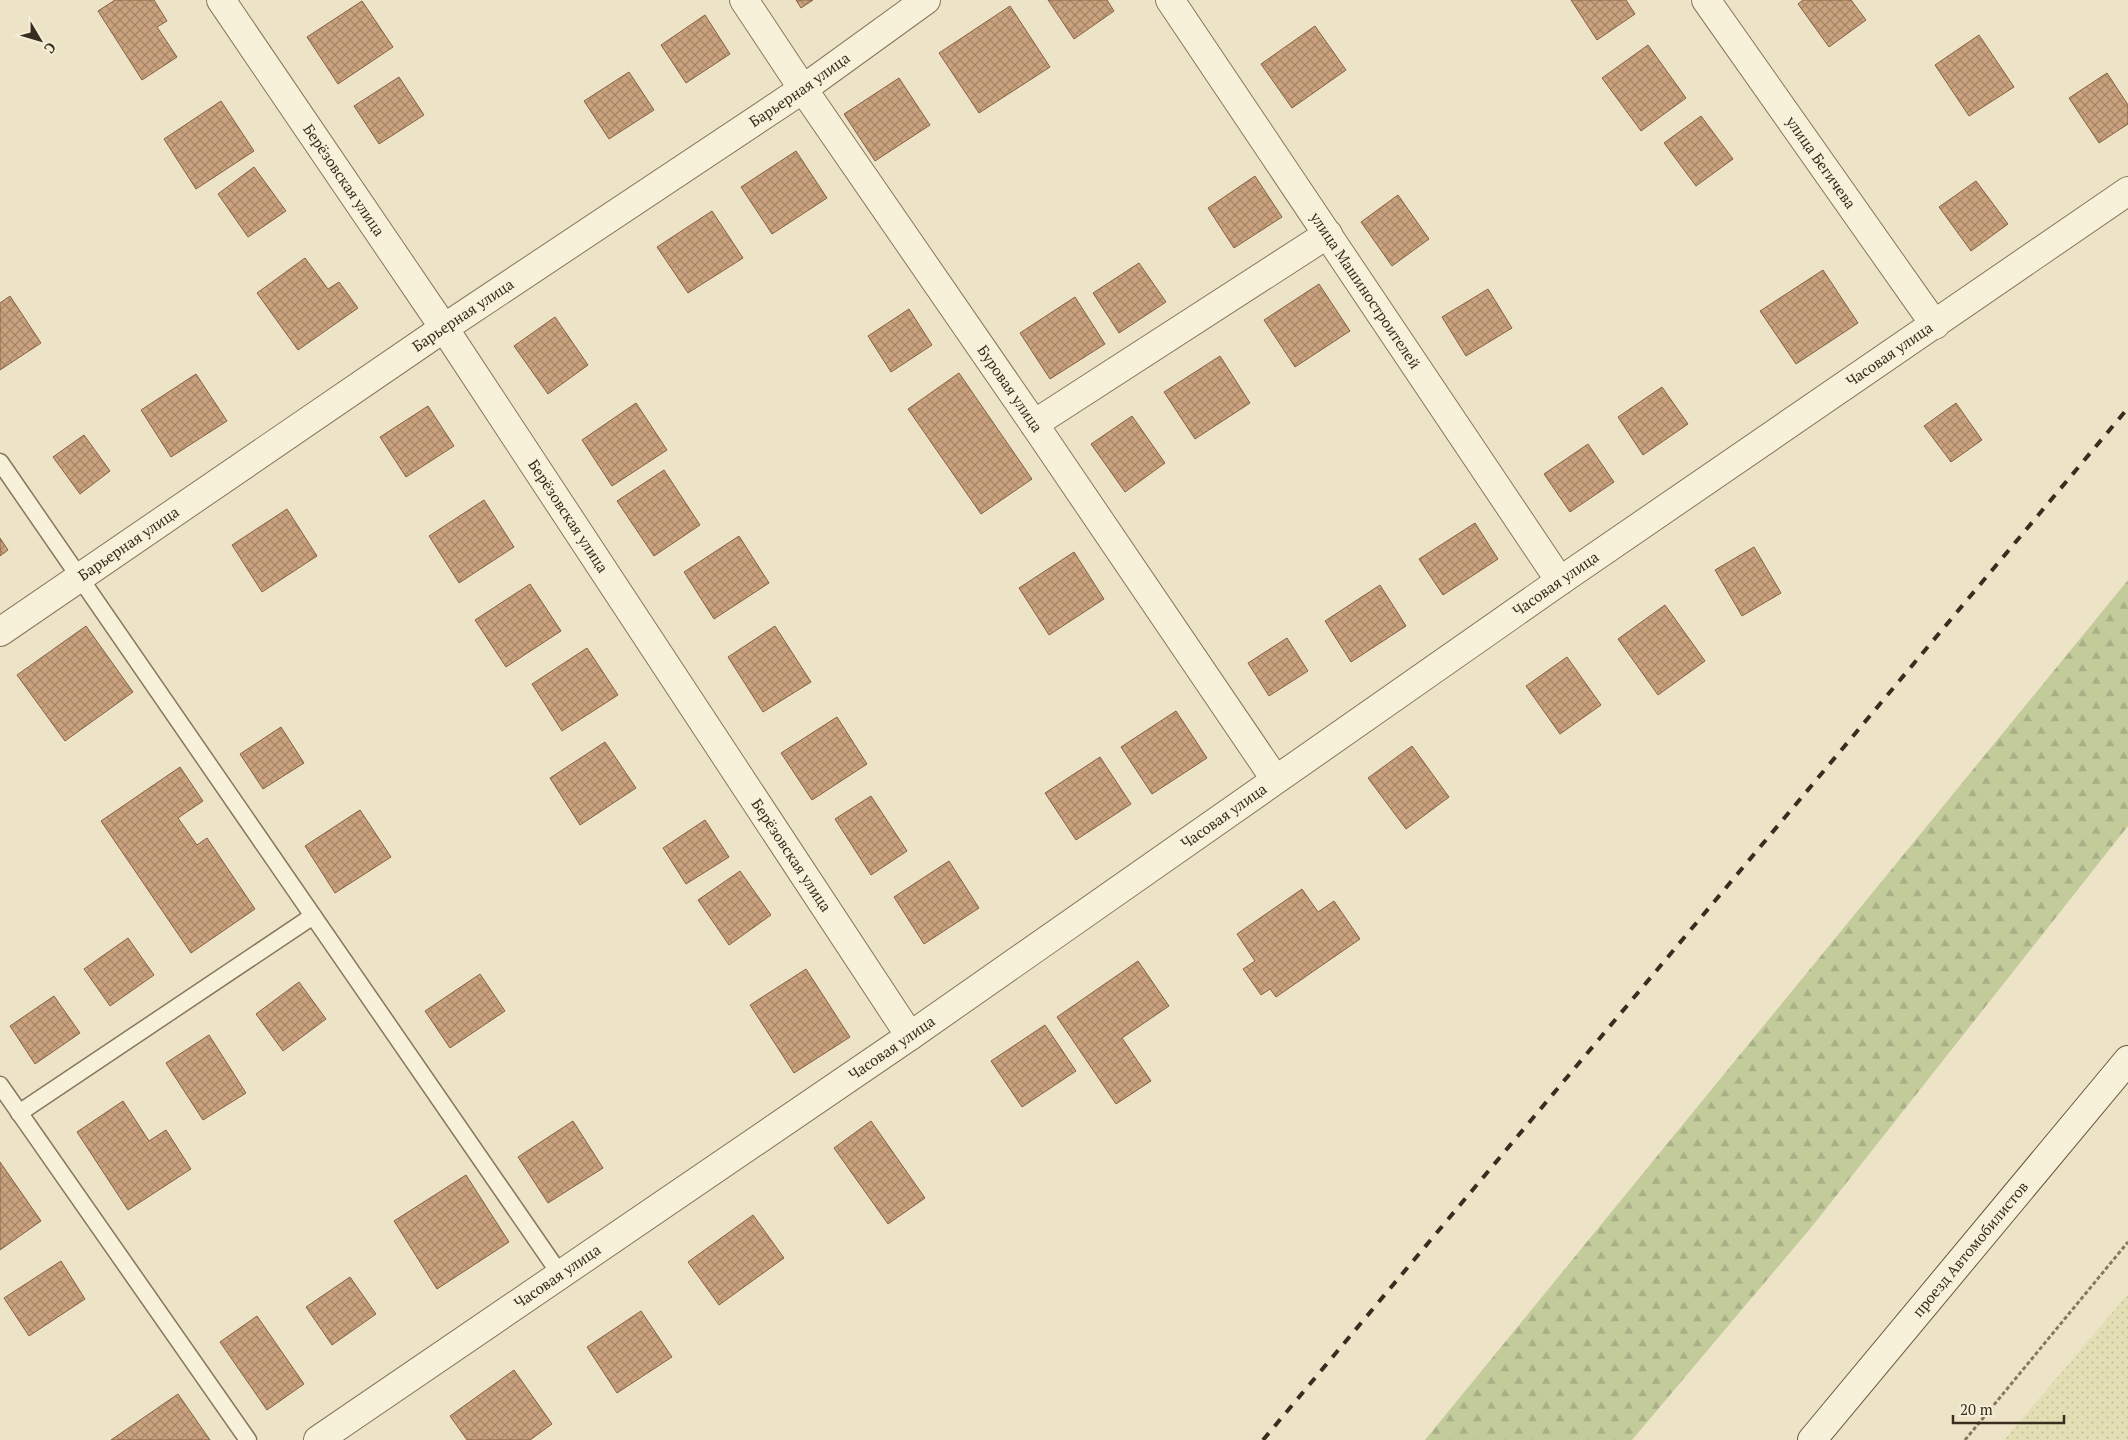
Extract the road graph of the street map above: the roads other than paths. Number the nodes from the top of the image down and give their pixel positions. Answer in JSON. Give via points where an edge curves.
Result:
{"nodes":[{"id":1,"x":222,"y":0,"type":"edge"},
{"id":2,"x":744,"y":0,"type":"edge"},
{"id":3,"x":926,"y":0,"type":"edge"},
{"id":4,"x":1170,"y":0,"type":"edge"},
{"id":5,"x":1706,"y":0,"type":"edge"},
{"id":6,"x":803,"y":89,"type":"junction"},
{"id":7,"x":2128,"y":191,"type":"edge"},
{"id":8,"x":1328,"y":234,"type":"junction"},
{"id":9,"x":1935,"y":325,"type":"junction"},
{"id":10,"x":444,"y":328,"type":"junction"},
{"id":11,"x":1034,"y":424,"type":"junction"},
{"id":12,"x":0,"y":462,"type":"edge"},
{"id":13,"x":78,"y":578,"type":"junction"},
{"id":14,"x":1560,"y":581,"type":"junction"},
{"id":15,"x":0,"y":632,"type":"edge"},
{"id":16,"x":1275,"y":779,"type":"junction"},
{"id":17,"x":313,"y":916,"type":"junction"},
{"id":18,"x":910,"y":1036,"type":"junction"},
{"id":19,"x":2128,"y":1060,"type":"edge"},
{"id":20,"x":0,"y":1086,"type":"edge"},
{"id":21,"x":19,"y":1113,"type":"junction"},
{"id":22,"x":560,"y":1274,"type":"junction"},
{"id":23,"x":248,"y":1440,"type":"edge"},
{"id":24,"x":318,"y":1440,"type":"edge"},
{"id":25,"x":1812,"y":1440,"type":"edge"}],
"edges":[{"from":1,"to":10,"type":"street","name":"Берёзовская улица"},
{"from":2,"to":6,"type":"street","name":"Буровая улица"},
{"from":3,"to":6,"type":"street","name":"Барьерная улица"},
{"from":4,"to":8,"type":"street","name":"улица Машиностроителей"},
{"from":5,"to":9,"type":"street","name":"улица Бегичева"},
{"from":6,"to":10,"type":"street","name":"Барьерная улица"},
{"from":6,"to":11,"type":"street","name":"Буровая улица"},
{"from":7,"to":9,"type":"street","name":"Часовая улица"},
{"from":8,"to":11,"type":"street"},
{"from":8,"to":14,"type":"street","name":"улица Машиностроителей"},
{"from":9,"to":14,"type":"street","name":"Часовая улица"},
{"from":10,"to":13,"type":"street","name":"Барьерная улица"},
{"from":10,"to":18,"type":"street","name":"Берёзовская улица"},
{"from":11,"to":16,"type":"street","name":"Буровая улица"},
{"from":12,"to":13,"type":"lane"},
{"from":13,"to":15,"type":"street","name":"Барьерная улица"},
{"from":13,"to":17,"type":"lane"},
{"from":14,"to":16,"type":"street","name":"Часовая улица"},
{"from":16,"to":18,"type":"street","name":"Часовая улица"},
{"from":17,"to":21,"type":"lane"},
{"from":17,"to":22,"type":"lane"},
{"from":18,"to":22,"type":"street","name":"Часовая улица"},
{"from":19,"to":25,"type":"street","name":"проезд Автомобилистов"},
{"from":20,"to":21,"type":"lane"},
{"from":21,"to":23,"type":"lane"},
{"from":22,"to":24,"type":"street","name":"Часовая улица"}]}
